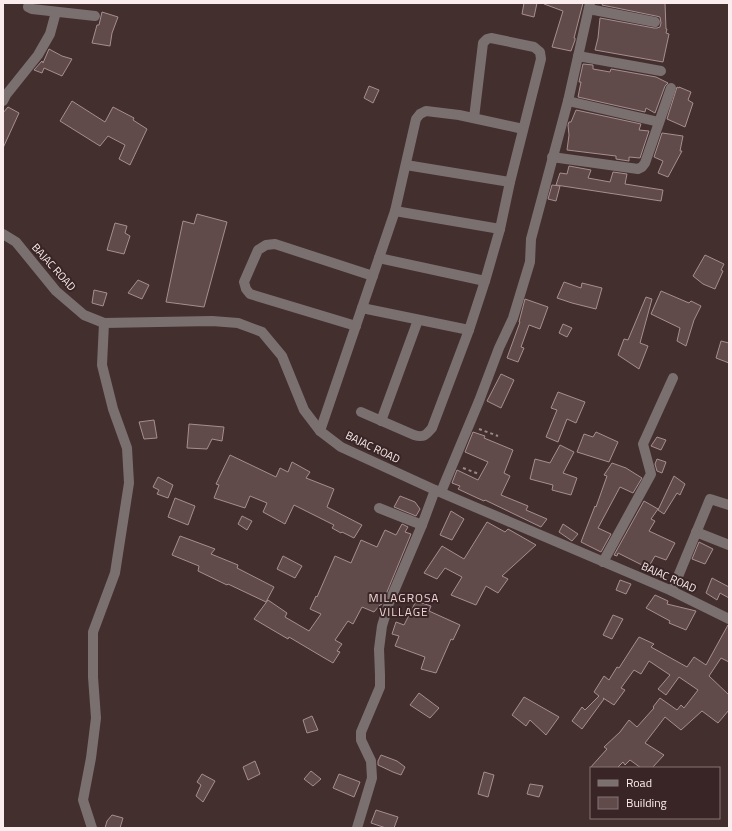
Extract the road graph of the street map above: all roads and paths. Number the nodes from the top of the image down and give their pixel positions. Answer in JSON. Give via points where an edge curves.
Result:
{"nodes":[{"id":1,"x":29,"y":3,"type":"edge"},
{"id":2,"x":589,"y":6,"type":"edge"},
{"id":3,"x":56,"y":12,"type":"junction"},
{"id":4,"x":95,"y":16,"type":"dead end"},
{"id":5,"x":655,"y":22,"type":"dead end"},
{"id":6,"x":578,"y":56,"type":"junction"},
{"id":7,"x":662,"y":71,"type":"dead end"},
{"id":8,"x":671,"y":88,"type":"dead end"},
{"id":9,"x":3,"y":101,"type":"edge"},
{"id":10,"x":568,"y":101,"type":"junction"},
{"id":11,"x":474,"y":118,"type":"junction"},
{"id":12,"x":659,"y":122,"type":"junction"},
{"id":13,"x":523,"y":129,"type":"junction"},
{"id":14,"x":552,"y":157,"type":"junction"},
{"id":15,"x":406,"y":165,"type":"junction"},
{"id":16,"x":510,"y":182,"type":"junction"},
{"id":17,"x":395,"y":211,"type":"junction"},
{"id":18,"x":500,"y":229,"type":"junction"},
{"id":19,"x":3,"y":234,"type":"edge"},
{"id":20,"x":379,"y":258,"type":"junction"},
{"id":21,"x":373,"y":276,"type":"junction"},
{"id":22,"x":485,"y":281,"type":"junction"},
{"id":23,"x":362,"y":308,"type":"junction"},
{"id":24,"x":418,"y":320,"type":"junction"},
{"id":25,"x":104,"y":323,"type":"junction"},
{"id":26,"x":356,"y":326,"type":"junction"},
{"id":27,"x":469,"y":330,"type":"junction"},
{"id":28,"x":673,"y":378,"type":"dead end"},
{"id":29,"x":361,"y":412,"type":"dead end"},
{"id":30,"x":381,"y":421,"type":"junction"},
{"id":31,"x":468,"y":425,"type":"junction"},
{"id":32,"x":320,"y":431,"type":"junction"},
{"id":33,"x":498,"y":436,"type":"dead end"},
{"id":34,"x":452,"y":464,"type":"junction"},
{"id":35,"x":479,"y":474,"type":"dead end"},
{"id":36,"x":438,"y":491,"type":"junction"},
{"id":37,"x":729,"y":505,"type":"edge"},
{"id":38,"x":379,"y":508,"type":"dead end"},
{"id":39,"x":422,"y":525,"type":"junction"},
{"id":40,"x":696,"y":532,"type":"junction"},
{"id":41,"x":729,"y":545,"type":"edge"},
{"id":42,"x":603,"y":562,"type":"junction"},
{"id":43,"x":672,"y":591,"type":"junction"},
{"id":44,"x":729,"y":619,"type":"edge"},
{"id":45,"x":92,"y":828,"type":"edge"},
{"id":46,"x":357,"y":828,"type":"edge"}],
"edges":[{"from":1,"to":3,"type":"street","via":[[28,7],[32,10]]},
{"from":2,"to":5,"type":"street"},
{"from":2,"to":6,"type":"street"},
{"from":3,"to":4,"type":"street"},
{"from":3,"to":9,"type":"street","via":[[50,34],[38,55]]},
{"from":6,"to":7,"type":"street"},
{"from":6,"to":10,"type":"street"},
{"from":8,"to":12,"type":"street"},
{"from":10,"to":12,"type":"street"},
{"from":10,"to":14,"type":"street"},
{"from":11,"to":13,"type":"street"},
{"from":11,"to":13,"type":"street","via":[[483,43],[491,38],[534,47],[540,52],[541,59]]},
{"from":11,"to":15,"type":"street","via":[[426,111],[420,114],[416,119]]},
{"from":12,"to":14,"type":"street","via":[[645,164],[638,169]]},
{"from":13,"to":16,"type":"street"},
{"from":14,"to":31,"type":"street","via":[[531,239],[530,262],[513,318]]},
{"from":15,"to":16,"type":"street"},
{"from":15,"to":17,"type":"street"},
{"from":16,"to":18,"type":"street"},
{"from":17,"to":18,"type":"street"},
{"from":17,"to":20,"type":"street"},
{"from":18,"to":22,"type":"street"},
{"from":19,"to":25,"type":"street","name":"BAJAC ROAD","via":[[16,242],[56,292],[84,314]]},
{"from":20,"to":21,"type":"street"},
{"from":20,"to":22,"type":"street"},
{"from":21,"to":23,"type":"street"},
{"from":21,"to":26,"type":"street","via":[[274,244],[258,250],[244,282],[250,294]]},
{"from":22,"to":27,"type":"street"},
{"from":23,"to":24,"type":"street"},
{"from":23,"to":26,"type":"street"},
{"from":24,"to":27,"type":"street"},
{"from":24,"to":30,"type":"street"},
{"from":25,"to":32,"type":"street","name":"BAJAC ROAD","via":[[212,321],[238,323],[262,332],[282,356],[304,410]]},
{"from":25,"to":45,"type":"street","via":[[102,365],[113,409],[127,448],[129,483],[115,573],[93,632],[96,718],[83,800]]},
{"from":26,"to":32,"type":"street"},
{"from":27,"to":30,"type":"street","via":[[432,428],[426,435],[420,437]]},
{"from":28,"to":42,"type":"street","via":[[643,444],[650,474]]},
{"from":29,"to":30,"type":"street"},
{"from":31,"to":33,"type":"path"},
{"from":31,"to":34,"type":"street"},
{"from":32,"to":36,"type":"street","name":"BAJAC ROAD","via":[[341,447]]},
{"from":34,"to":35,"type":"path"},
{"from":34,"to":36,"type":"street"},
{"from":36,"to":39,"type":"street"},
{"from":36,"to":42,"type":"street","name":"BAJAC ROAD"},
{"from":37,"to":40,"type":"street","via":[[710,499]]},
{"from":38,"to":39,"type":"street"},
{"from":39,"to":46,"type":"street","via":[[382,626],[379,649],[380,687],[361,732],[361,740],[371,761],[372,778]]},
{"from":40,"to":41,"type":"street"},
{"from":40,"to":43,"type":"street"},
{"from":42,"to":43,"type":"street","name":"BAJAC ROAD"},
{"from":43,"to":44,"type":"street","name":"BAJAC ROAD"}]}
